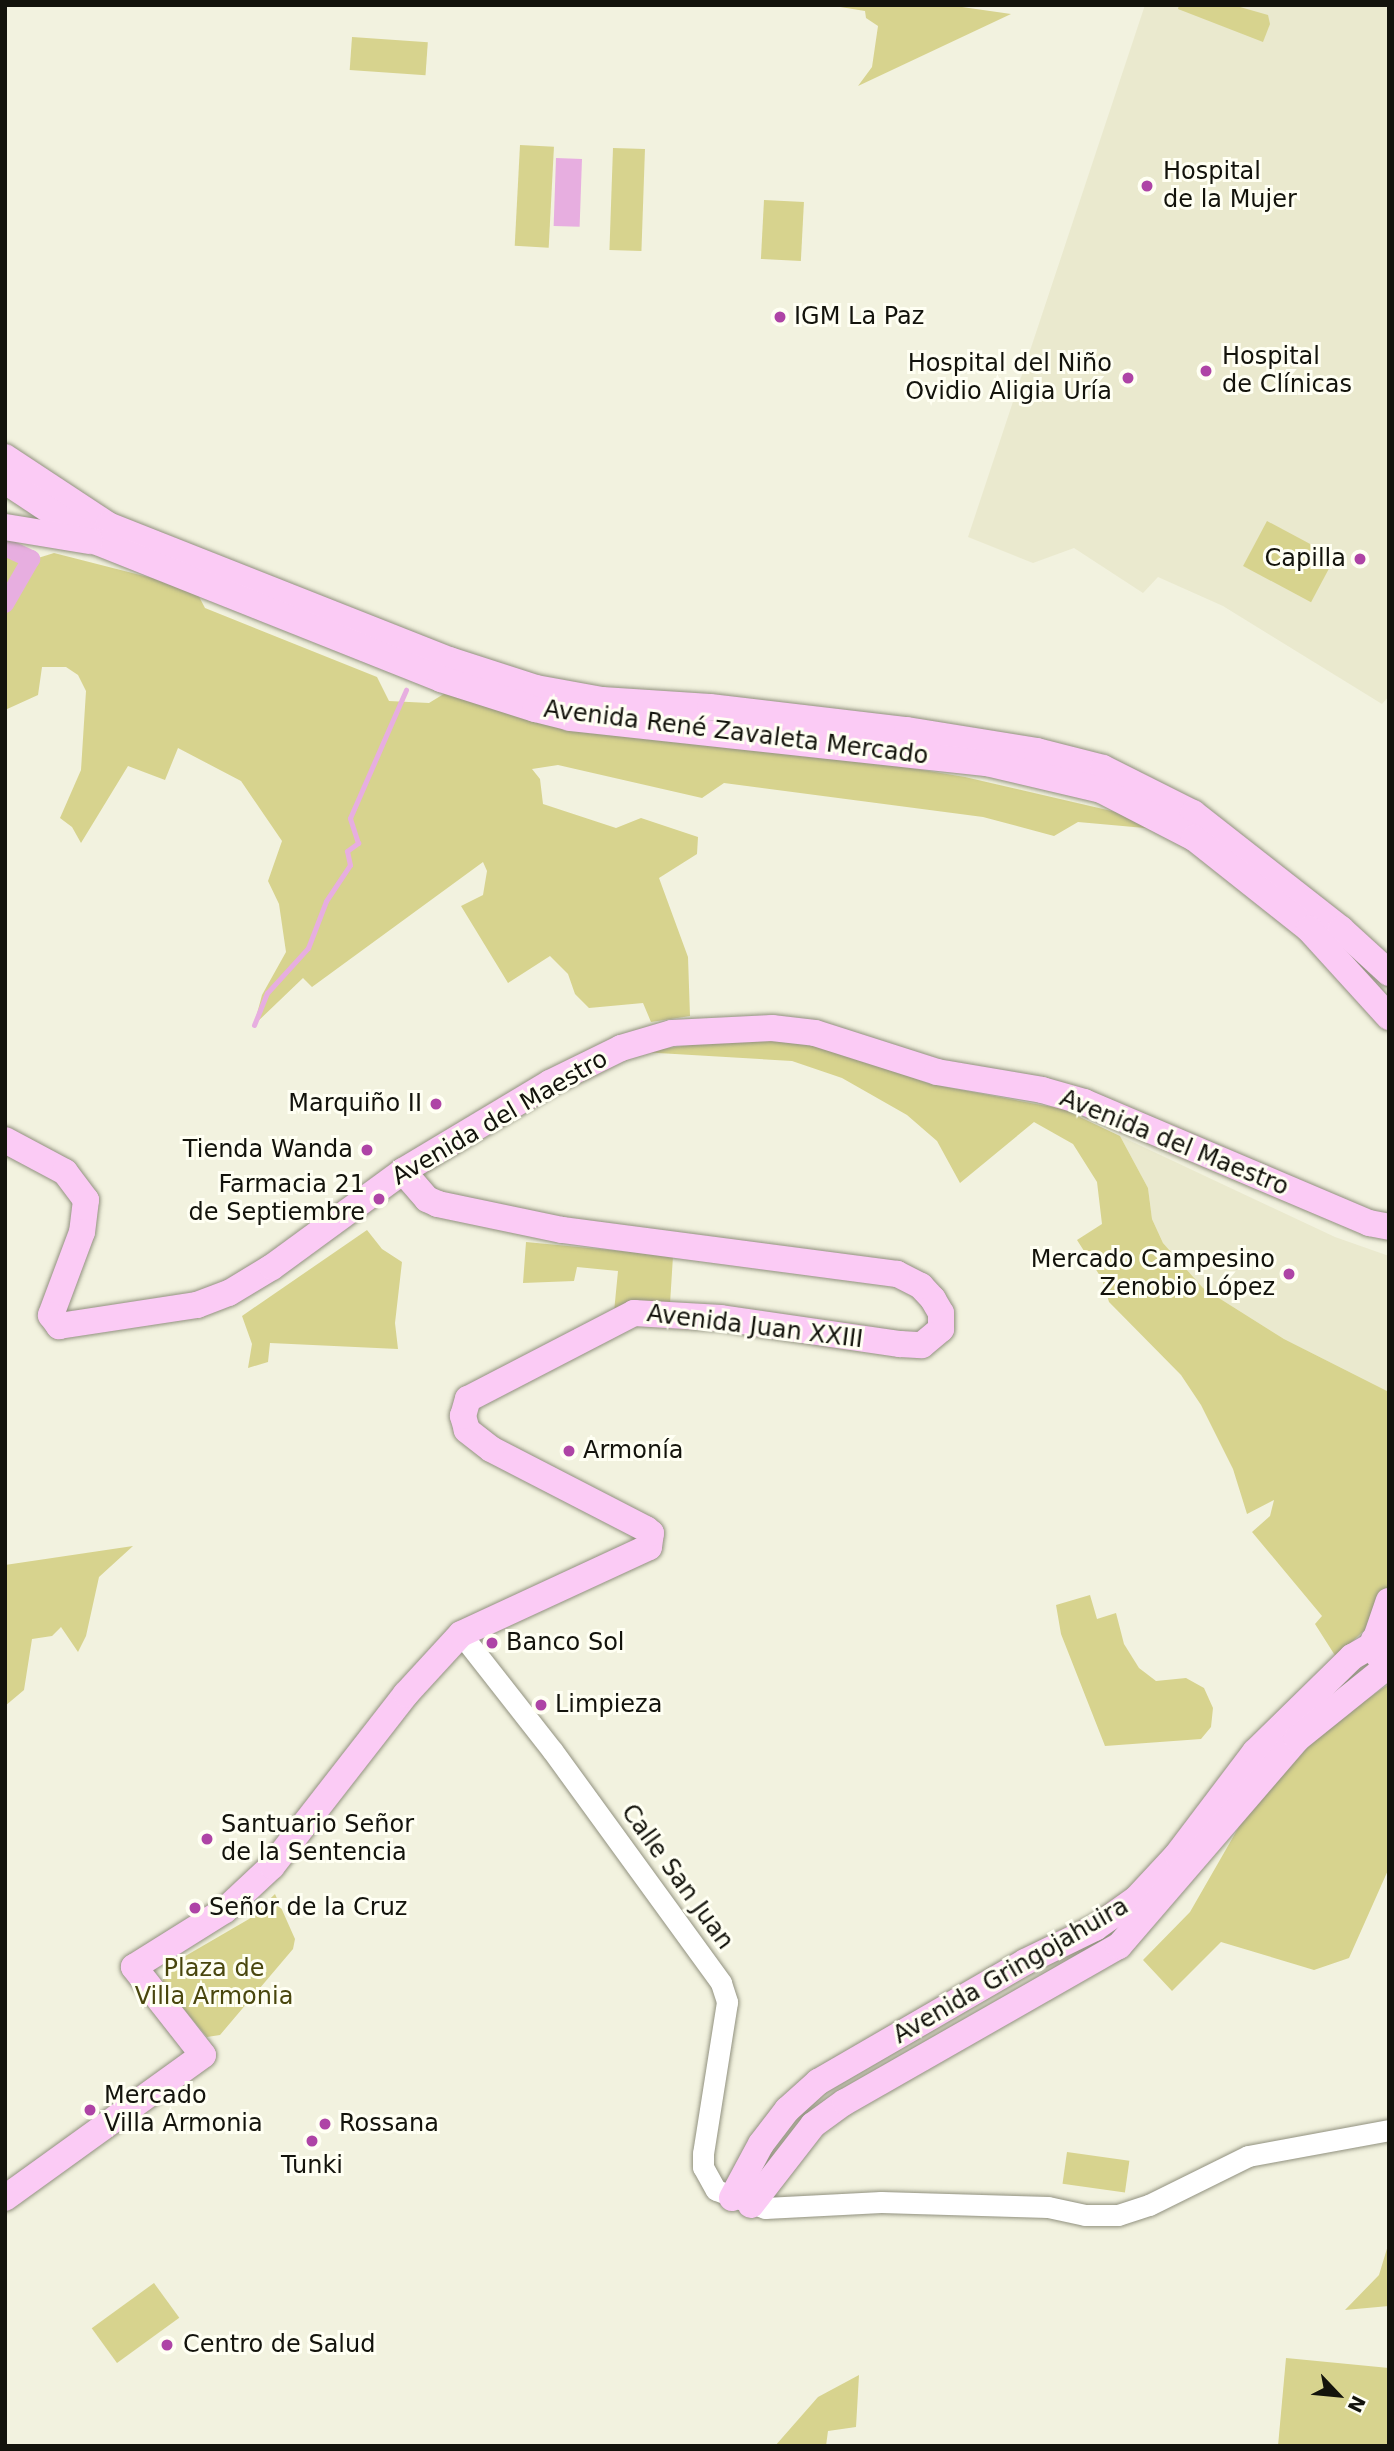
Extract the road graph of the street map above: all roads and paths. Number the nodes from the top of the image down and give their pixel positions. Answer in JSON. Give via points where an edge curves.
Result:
{"nodes":[{"id":1,"x":5,"y":457,"type":"edge"},
{"id":2,"x":10,"y":484,"type":"edge"},
{"id":3,"x":5,"y":519,"type":"edge"},
{"id":4,"x":5,"y":527,"type":"edge"},
{"id":5,"x":97,"y":542,"type":"junction"},
{"id":6,"x":1389,"y":973,"type":"edge"},
{"id":7,"x":1389,"y":1017,"type":"edge"},
{"id":8,"x":5,"y":1140,"type":"edge"},
{"id":9,"x":403,"y":1171,"type":"junction"},
{"id":10,"x":1389,"y":1227,"type":"edge"},
{"id":11,"x":1389,"y":1601,"type":"edge"},
{"id":12,"x":461,"y":1634,"type":"junction"},
{"id":13,"x":1383,"y":1647,"type":"edge"},
{"id":14,"x":1389,"y":2130,"type":"edge"},
{"id":15,"x":5,"y":2197,"type":"edge"},
{"id":16,"x":733,"y":2198,"type":"junction"}],
"edges":[{"from":1,"to":6,"type":"main road","name":"Avenida René Zavaleta Mercado","via":[[107,524],[449,660],[536,688],[602,700],[710,707],[907,730],[1037,751],[1103,768],[1194,813],[1341,929]]},
{"from":2,"to":3,"type":"main road","via":[[18,504]]},
{"from":2,"to":5,"type":"main road","name":"Avenida René Zavaleta Mercado"},
{"from":4,"to":5,"type":"main road"},
{"from":5,"to":7,"type":"main road","name":"Avenida René Zavaleta Mercado","via":[[440,679],[570,718],[987,763],[1101,790],[1194,838],[1309,929]]},
{"from":8,"to":9,"type":"main road","name":"Avenida del Maestro","via":[[65,1172],[86,1200],[82,1233],[51,1315],[59,1326],[197,1305],[229,1293],[272,1268]]},
{"from":9,"to":10,"type":"main road","name":"Avenida del Maestro","via":[[550,1083],[621,1048],[673,1033],[772,1028],[815,1033],[937,1072],[1084,1102],[1369,1223]]},
{"from":9,"to":12,"type":"main road","name":"Avenida Juan XXIII","via":[[427,1199],[438,1204],[562,1230],[897,1274],[921,1286],[941,1313],[941,1329],[922,1345],[721,1318],[634,1313],[468,1399],[463,1416],[467,1430],[491,1449],[646,1529],[652,1541],[649,1547]]},
{"from":11,"to":13,"type":"main road","name":"Avenida Gringojahuira"},
{"from":12,"to":15,"type":"main road","name":"Avenida Juan XXIII","via":[[406,1694],[272,1866],[225,1910],[134,1966],[203,2055]]},
{"from":12,"to":16,"type":"street","name":"Calle San Juan","via":[[552,1750],[721,1983],[727,2002],[703,2167]]},
{"from":13,"to":16,"type":"main road","name":"Avenida Gringojahuira","via":[[1352,1657],[1255,1752],[1177,1855],[1136,1899],[1095,1928],[1025,1962],[818,2082],[787,2110],[761,2144]]},
{"from":14,"to":16,"type":"street","via":[[1248,2156],[1149,2206],[1118,2215],[1085,2215],[1048,2207]]}]}
